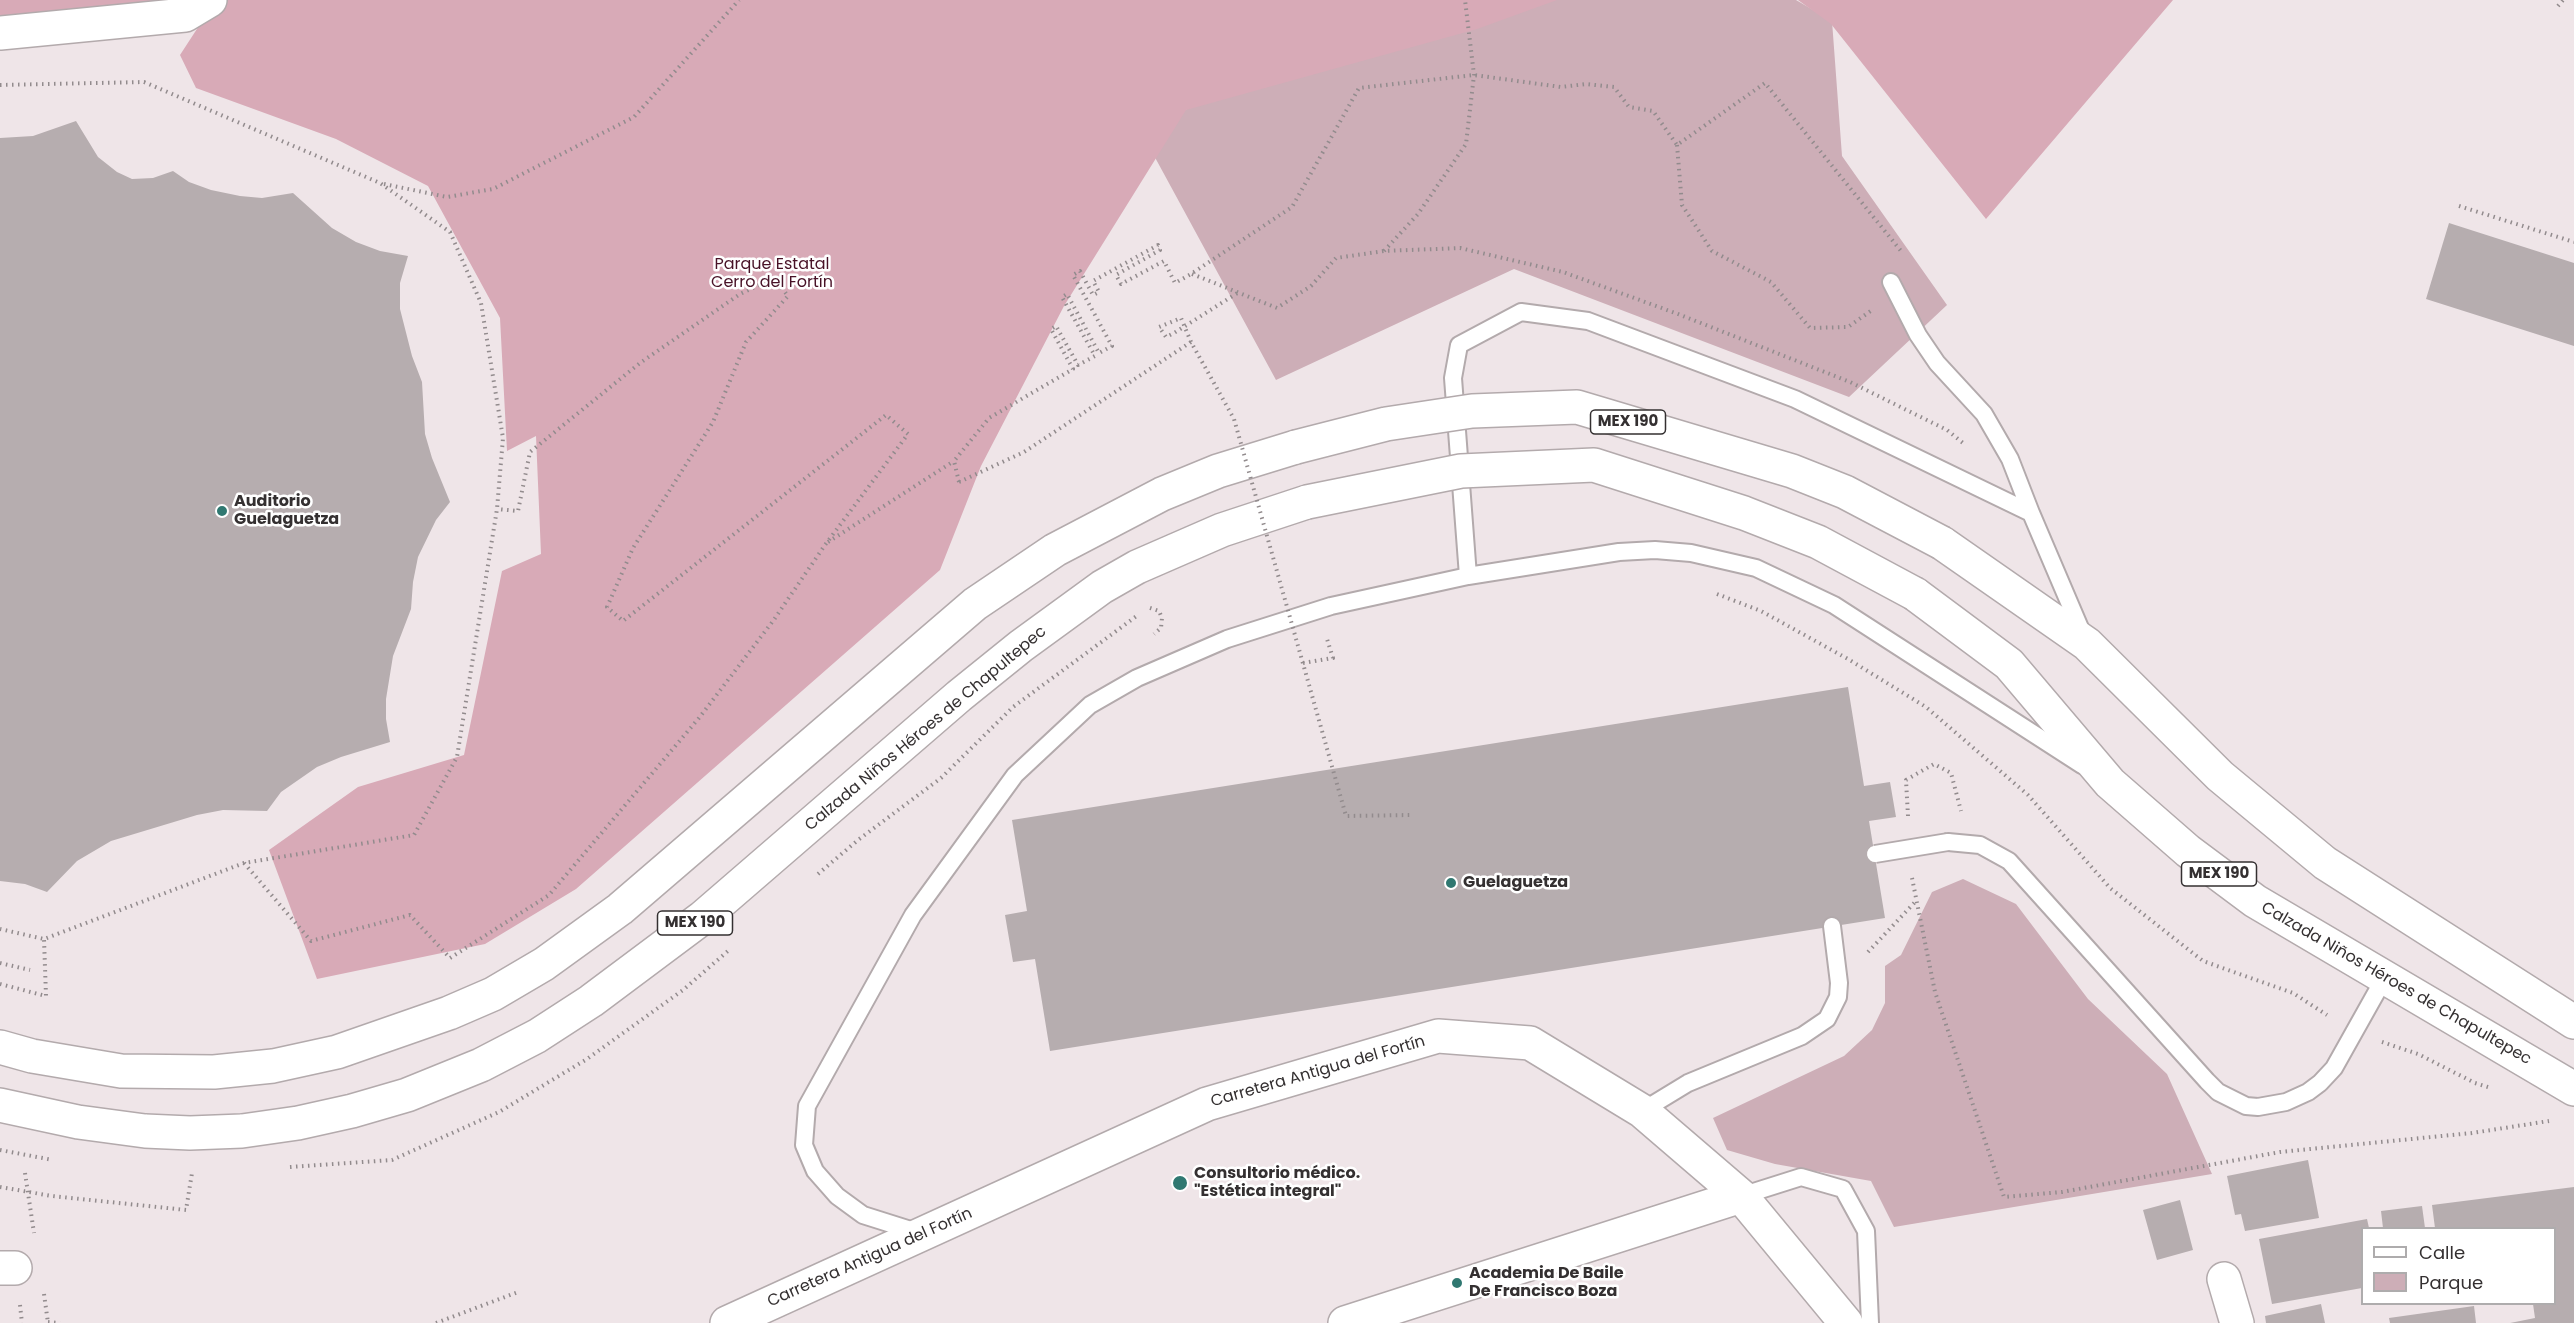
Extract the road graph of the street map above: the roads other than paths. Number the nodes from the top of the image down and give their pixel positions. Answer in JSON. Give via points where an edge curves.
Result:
{"nodes":[{"id":1,"x":210,"y":0,"type":"edge"},
{"id":2,"x":0,"y":33,"type":"edge"},
{"id":3,"x":1891,"y":282,"type":"road end"},
{"id":4,"x":2031,"y":513,"type":"junction"},
{"id":5,"x":1468,"y":576,"type":"junction"},
{"id":6,"x":2087,"y":644,"type":"junction"},
{"id":7,"x":2110,"y":783,"type":"junction"},
{"id":8,"x":1875,"y":854,"type":"dead end"},
{"id":9,"x":1832,"y":926,"type":"dead end"},
{"id":10,"x":2385,"y":977,"type":"junction"},
{"id":11,"x":2574,"y":1022,"type":"edge"},
{"id":12,"x":0,"y":1047,"type":"edge"},
{"id":13,"x":2574,"y":1089,"type":"edge"},
{"id":14,"x":0,"y":1105,"type":"edge"},
{"id":15,"x":1642,"y":1111,"type":"junction"},
{"id":16,"x":1741,"y":1196,"type":"junction"},
{"id":17,"x":924,"y":1234,"type":"junction"},
{"id":18,"x":2223,"y":1279,"type":"dead end"},
{"id":19,"x":727,"y":1323,"type":"edge"},
{"id":20,"x":1345,"y":1323,"type":"edge"},
{"id":21,"x":1846,"y":1323,"type":"edge"},
{"id":22,"x":1870,"y":1323,"type":"edge"},
{"id":23,"x":2237,"y":1323,"type":"edge"}],
"edges":[{"from":1,"to":2,"type":"main road","via":[[185,15]]},
{"from":3,"to":4,"type":"lane","via":[[1937,363],[1984,414],[2010,459]]},
{"from":4,"to":5,"type":"lane","via":[[1795,399],[1588,321],[1521,312],[1459,345],[1453,378]]},
{"from":4,"to":6,"type":"lane"},
{"from":5,"to":7,"type":"lane","via":[[1655,550],[1691,553],[1756,568],[1834,605]]},
{"from":5,"to":17,"type":"lane","via":[[1331,606],[1227,639],[1137,678],[1090,705],[1015,775],[913,915],[807,1106],[804,1145],[815,1172],[837,1196],[863,1215]]},
{"from":6,"to":11,"type":"main road","number":"MEX 190","via":[[2220,776],[2325,863]]},
{"from":6,"to":12,"type":"main road","number":"MEX 190","bridge":true,"via":[[1942,543],[1893,515],[1792,471],[1577,407],[1461,413],[1386,424],[1218,471],[1162,494],[1056,550],[975,603],[620,909],[544,964],[493,994],[337,1052],[273,1066],[214,1072],[121,1071]]},
{"from":7,"to":10,"type":"main road","name":"Calzada Niños Héroes de Chapultepec","number":"MEX 190","via":[[2188,851],[2255,901]]},
{"from":7,"to":14,"type":"main road","name":"Calzada Niños Héroes de Chapultepec","number":"MEX 190","bridge":true,"via":[[2009,664],[1915,594],[1818,542],[1744,513],[1594,465],[1461,471],[1307,502],[1222,530],[1137,567],[1102,587],[959,696],[702,918],[582,1007],[481,1065],[407,1095],[352,1111],[298,1124],[242,1131],[145,1131]]},
{"from":8,"to":10,"type":"lane","bridge":true,"via":[[1956,842],[1989,849],[2008,861],[2207,1081],[2218,1092],[2246,1106],[2286,1102],[2308,1092],[2334,1068]]},
{"from":9,"to":15,"type":"lane","via":[[1838,997],[1818,1028],[1688,1083]]},
{"from":10,"to":13,"type":"main road","name":"Calzada Niños Héroes de Chapultepec","number":"MEX 190"},
{"from":15,"to":16,"type":"main road","name":"Carretera Antigua del Fortín"},
{"from":15,"to":17,"type":"main road","name":"Carretera Antigua del Fortín","via":[[1530,1043],[1438,1036],[1207,1104]]},
{"from":16,"to":20,"type":"main road"},
{"from":16,"to":21,"type":"main road","name":"Carretera Antigua del Fortín"},
{"from":16,"to":22,"type":"lane","via":[[1801,1177],[1843,1189],[1866,1231]]},
{"from":17,"to":19,"type":"main road","name":"Carretera Antigua del Fortín"},
{"from":18,"to":23,"type":"main road"}]}
